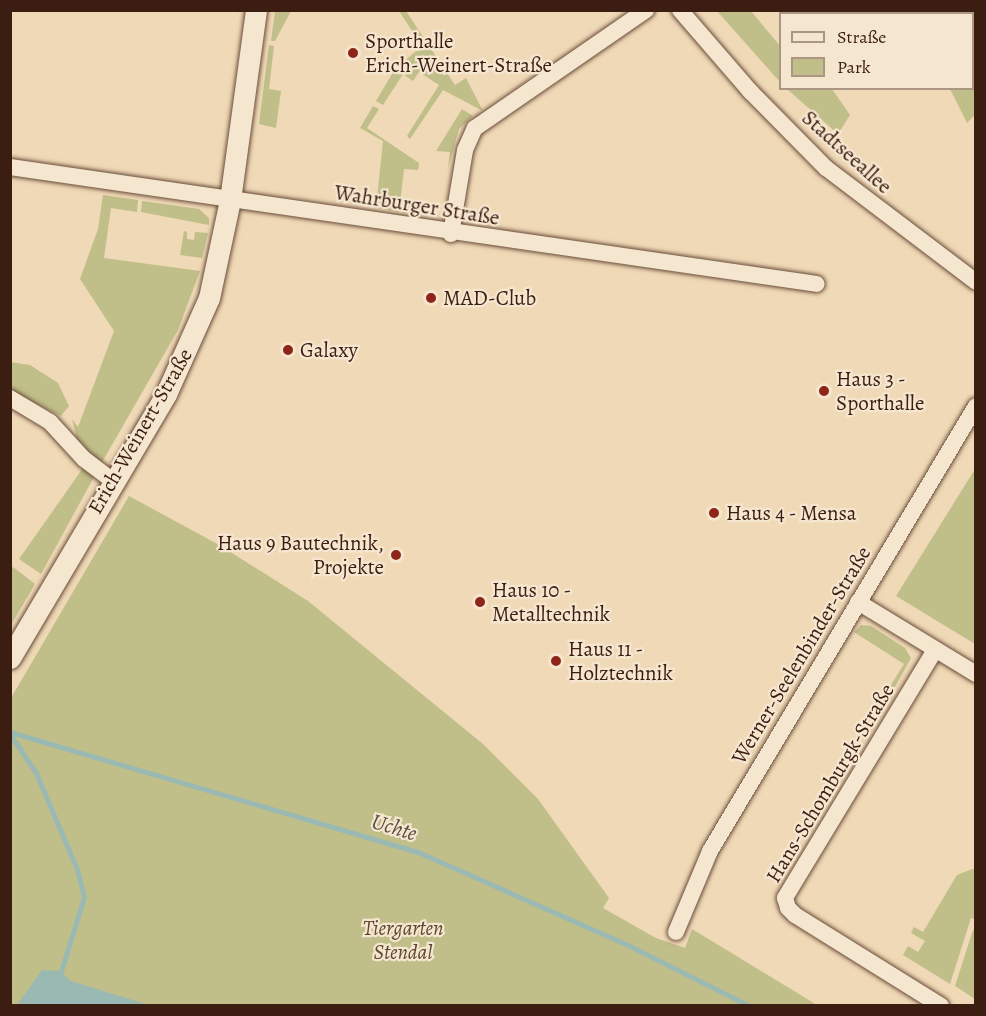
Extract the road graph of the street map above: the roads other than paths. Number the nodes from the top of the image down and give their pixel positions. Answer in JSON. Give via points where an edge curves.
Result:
{"nodes":[{"id":1,"x":256,"y":10,"type":"edge"},
{"id":2,"x":646,"y":10,"type":"edge"},
{"id":3,"x":680,"y":10,"type":"edge"},
{"id":4,"x":10,"y":167,"type":"edge"},
{"id":5,"x":230,"y":200,"type":"junction"},
{"id":6,"x":451,"y":234,"type":"junction"},
{"id":7,"x":975,"y":282,"type":"edge"},
{"id":8,"x":817,"y":284,"type":"dead end"},
{"id":9,"x":10,"y":398,"type":"edge"},
{"id":10,"x":975,"y":406,"type":"edge"},
{"id":11,"x":112,"y":480,"type":"junction"},
{"id":12,"x":858,"y":602,"type":"junction"},
{"id":13,"x":935,"y":650,"type":"junction"},
{"id":14,"x":10,"y":657,"type":"edge"},
{"id":15,"x":975,"y":674,"type":"edge"},
{"id":16,"x":676,"y":932,"type":"dead end"},
{"id":17,"x":941,"y":1005,"type":"edge"}],
"edges":[{"from":1,"to":5,"type":"street","name":"Erich-Weinert-Straße"},
{"from":2,"to":6,"type":"street","via":[[476,128],[465,150]]},
{"from":3,"to":7,"type":"street","name":"Stadtseeallee","via":[[750,91],[834,175]]},
{"from":4,"to":5,"type":"street","name":"Wahrburger Straße"},
{"from":5,"to":6,"type":"street","name":"Wahrburger Straße"},
{"from":5,"to":11,"type":"street","name":"Erich-Weinert-Straße","via":[[216,273],[198,327],[166,394]]},
{"from":6,"to":8,"type":"street","name":"Wahrburger Straße"},
{"from":9,"to":11,"type":"street","via":[[50,422],[84,459]]},
{"from":10,"to":12,"type":"street","name":"Werner-Seelenbinder-Straße"},
{"from":11,"to":14,"type":"street","name":"Erich-Weinert-Straße"},
{"from":12,"to":13,"type":"street"},
{"from":12,"to":16,"type":"street","name":"Werner-Seelenbinder-Straße","via":[[710,851]]},
{"from":13,"to":15,"type":"street"},
{"from":13,"to":17,"type":"street","name":"Hans-Schomburgk-Straße","via":[[785,898],[795,915]]}]}
